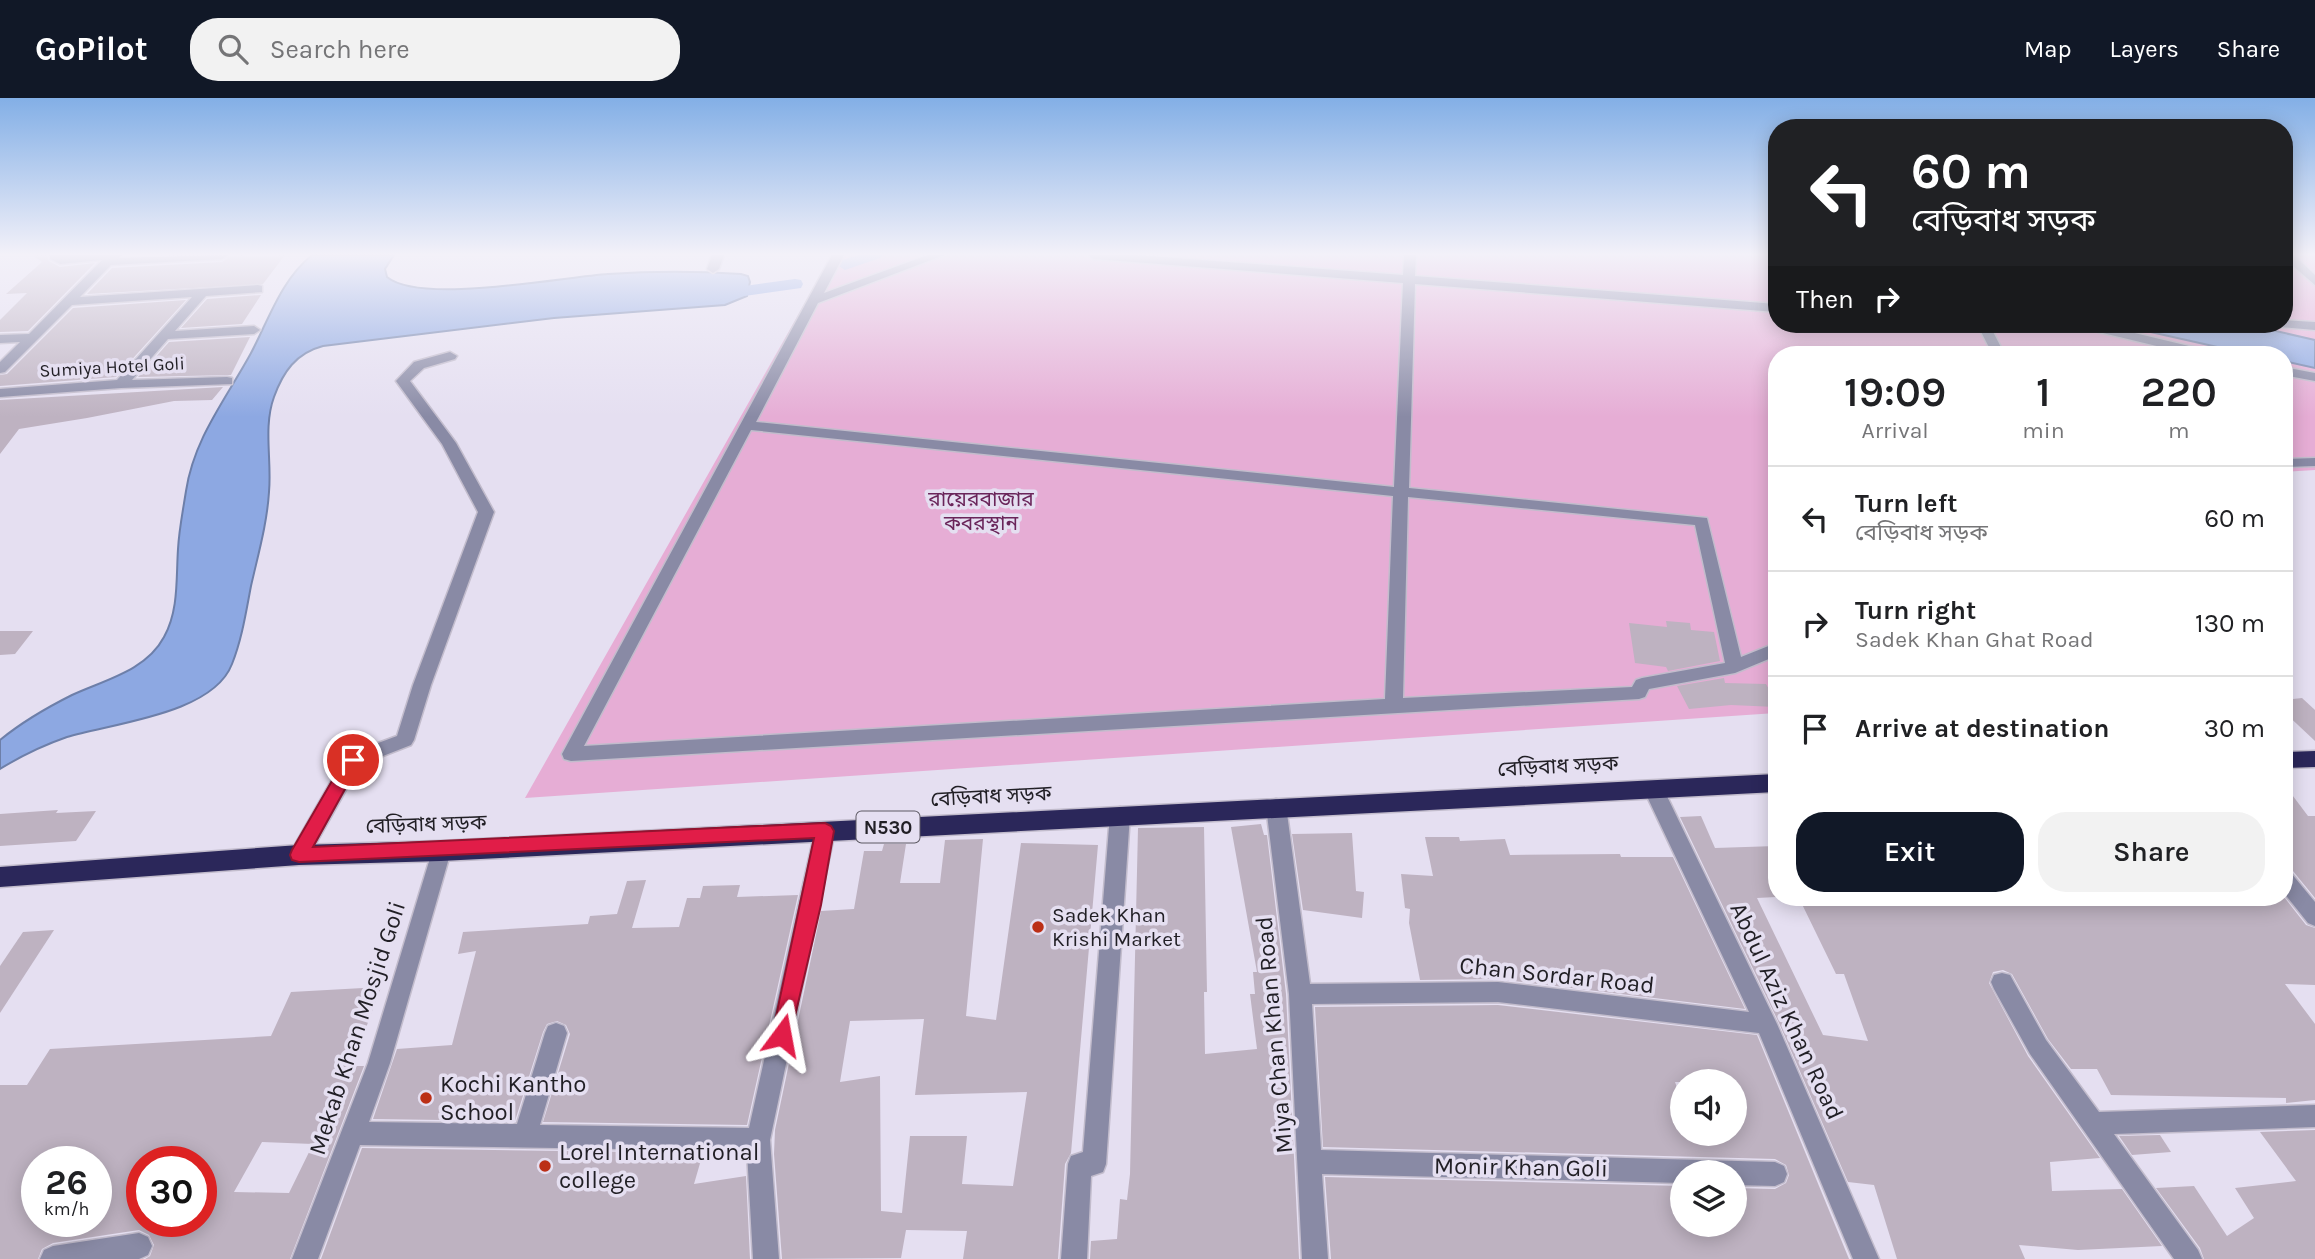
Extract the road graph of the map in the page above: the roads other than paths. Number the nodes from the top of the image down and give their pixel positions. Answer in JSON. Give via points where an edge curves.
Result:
{"nodes":[{"id":1,"x":62,"y":309,"type":"edge"},
{"id":2,"x":188,"y":309,"type":"edge"},
{"id":3,"x":809,"y":309,"type":"edge"},
{"id":4,"x":1407,"y":309,"type":"edge"},
{"id":5,"x":2293,"y":325,"type":"edge"},
{"id":6,"x":2315,"y":326,"type":"edge"},
{"id":7,"x":254,"y":330,"type":"dead end"},
{"id":8,"x":2119,"y":333,"type":"edge"},
{"id":9,"x":166,"y":335,"type":"junction"},
{"id":10,"x":35,"y":337,"type":"junction"},
{"id":11,"x":0,"y":339,"type":"edge"},
{"id":12,"x":2172,"y":346,"type":"edge"},
{"id":13,"x":450,"y":356,"type":"dead end"},
{"id":14,"x":0,"y":369,"type":"edge"},
{"id":15,"x":2293,"y":373,"type":"edge"},
{"id":16,"x":2315,"y":377,"type":"edge"},
{"id":17,"x":227,"y":380,"type":"dead end"},
{"id":18,"x":121,"y":384,"type":"junction"},
{"id":19,"x":0,"y":393,"type":"edge"},
{"id":20,"x":745,"y":425,"type":"junction"},
{"id":21,"x":2315,"y":462,"type":"edge"},
{"id":22,"x":2293,"y":463,"type":"edge"},
{"id":23,"x":1401,"y":492,"type":"junction"},
{"id":24,"x":1768,"y":653,"type":"edge"},
{"id":25,"x":1735,"y":667,"type":"junction"},
{"id":26,"x":1394,"y":705,"type":"junction"},
{"id":27,"x":2315,"y":759,"type":"edge"},
{"id":28,"x":2293,"y":760,"type":"edge"},
{"id":29,"x":1768,"y":783,"type":"edge"},
{"id":30,"x":1653,"y":788,"type":"junction"},
{"id":31,"x":1276,"y":806,"type":"junction"},
{"id":32,"x":1120,"y":815,"type":"junction"},
{"id":33,"x":825,"y":831,"type":"junction"},
{"id":34,"x":441,"y":850,"type":"junction"},
{"id":35,"x":299,"y":855,"type":"junction"},
{"id":36,"x":0,"y":877,"type":"edge"},
{"id":37,"x":2293,"y":890,"type":"edge"},
{"id":38,"x":2315,"y":917,"type":"edge"},
{"id":39,"x":2002,"y":982,"type":"dead end"},
{"id":40,"x":1300,"y":993,"type":"junction"},
{"id":41,"x":1766,"y":1024,"type":"junction"},
{"id":42,"x":556,"y":1033,"type":"dead end"},
{"id":43,"x":2315,"y":1116,"type":"edge"},
{"id":44,"x":2092,"y":1124,"type":"junction"},
{"id":45,"x":353,"y":1133,"type":"junction"},
{"id":46,"x":525,"y":1137,"type":"junction"},
{"id":47,"x":758,"y":1140,"type":"junction"},
{"id":48,"x":1311,"y":1161,"type":"junction"},
{"id":49,"x":1670,"y":1170,"type":"edge"},
{"id":50,"x":1747,"y":1173,"type":"edge"},
{"id":51,"x":1775,"y":1174,"type":"dead end"},
{"id":52,"x":139,"y":1246,"type":"dead end"},
{"id":53,"x":53,"y":1259,"type":"edge"},
{"id":54,"x":305,"y":1259,"type":"edge"},
{"id":55,"x":766,"y":1259,"type":"edge"},
{"id":56,"x":1074,"y":1259,"type":"edge"},
{"id":57,"x":1315,"y":1259,"type":"edge"},
{"id":58,"x":1866,"y":1259,"type":"edge"},
{"id":59,"x":2189,"y":1259,"type":"edge"}],
"edges":[{"from":1,"to":10,"type":"street"},
{"from":2,"to":9,"type":"street"},
{"from":3,"to":20,"type":"street"},
{"from":4,"to":23,"type":"street"},
{"from":5,"to":6,"type":"street"},
{"from":7,"to":9,"type":"street"},
{"from":8,"to":12,"type":"street"},
{"from":9,"to":18,"type":"street"},
{"from":10,"to":11,"type":"street"},
{"from":10,"to":14,"type":"street"},
{"from":13,"to":35,"type":"street","via":[[419,365],[403,381],[449,443],[486,512],[405,740],[353,760]]},
{"from":15,"to":16,"type":"street"},
{"from":17,"to":18,"type":"street","name":"Sumiya Hotel Goli"},
{"from":18,"to":19,"type":"street","name":"Sumiya Hotel Goli"},
{"from":20,"to":23,"type":"street"},
{"from":20,"to":26,"type":"street","via":[[571,754]]},
{"from":21,"to":22,"type":"street"},
{"from":23,"to":25,"type":"street","via":[[1702,521]]},
{"from":23,"to":26,"type":"street"},
{"from":24,"to":25,"type":"street"},
{"from":25,"to":26,"type":"street","via":[[1642,684],[1639,693]]},
{"from":27,"to":28,"type":"highway"},
{"from":29,"to":30,"type":"highway","name":"বেড়িবাধ সড়ক","number":"N530"},
{"from":30,"to":31,"type":"highway","name":"বেড়িবাধ সড়ক","number":"N530"},
{"from":30,"to":41,"type":"street","name":"Abdul Aziz Khan Road"},
{"from":31,"to":32,"type":"highway","name":"বেড়িবাধ সড়ক","number":"N530"},
{"from":31,"to":40,"type":"street","name":"Miya Chan Khan Road"},
{"from":32,"to":33,"type":"highway","name":"বেড়িবাধ সড়ক","number":"N530"},
{"from":32,"to":56,"type":"street","via":[[1094,1164],[1080,1164]]},
{"from":33,"to":34,"type":"highway","name":"বেড়িবাধ সড়ক","number":"N530"},
{"from":33,"to":47,"type":"street"},
{"from":34,"to":35,"type":"highway","name":"বেড়িবাধ সড়ক","number":"N530"},
{"from":34,"to":45,"type":"street","name":"Mekab Khan Mosjid Goli","via":[[379,1063]]},
{"from":35,"to":36,"type":"highway","name":"বেড়িবাধ সড়ক","number":"N530"},
{"from":37,"to":38,"type":"street"},
{"from":39,"to":44,"type":"street","via":[[2038,1047]]},
{"from":40,"to":41,"type":"street","name":"Chan Sordar Road","via":[[1498,992]]},
{"from":40,"to":48,"type":"street","name":"Miya Chan Khan Road"},
{"from":41,"to":58,"type":"street","name":"Abdul Aziz Khan Road"},
{"from":42,"to":46,"type":"street"},
{"from":43,"to":44,"type":"street"},
{"from":44,"to":59,"type":"street"},
{"from":45,"to":46,"type":"street"},
{"from":45,"to":54,"type":"street","name":"Mekab Khan Mosjid Goli"},
{"from":46,"to":47,"type":"street"},
{"from":47,"to":55,"type":"street"},
{"from":48,"to":49,"type":"street","name":"Monir Khan Goli"},
{"from":48,"to":57,"type":"street","name":"Miya Chan Khan Road"},
{"from":50,"to":51,"type":"street","name":"Monir Khan Goli"},
{"from":52,"to":53,"type":"street"}]}
